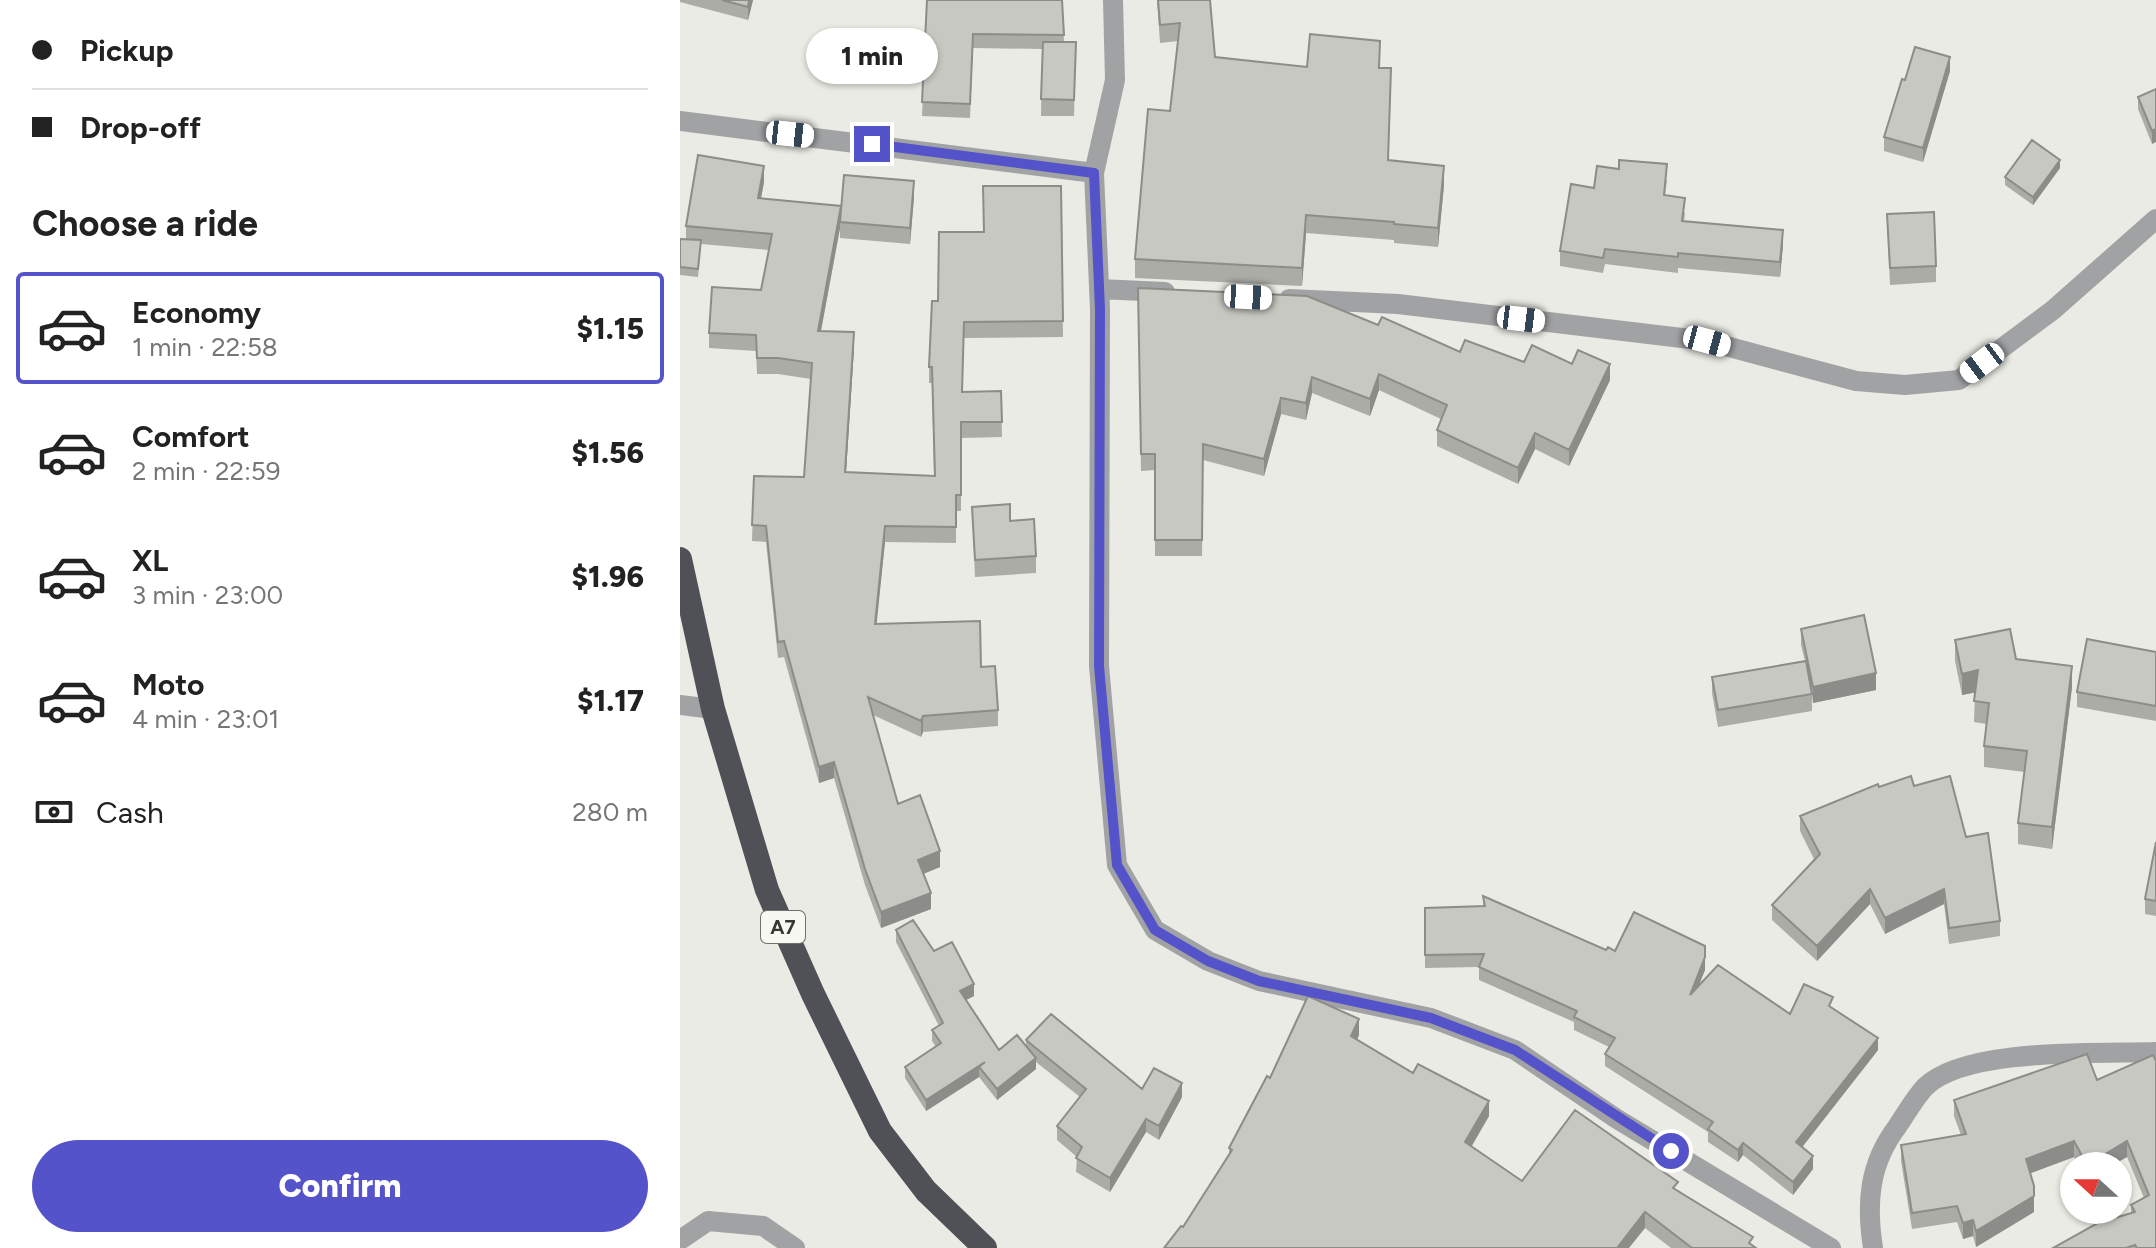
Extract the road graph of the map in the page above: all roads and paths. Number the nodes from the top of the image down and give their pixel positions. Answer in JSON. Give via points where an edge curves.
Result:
{"nodes":[{"id":1,"x":1113,"y":0,"type":"edge"},
{"id":2,"x":680,"y":121,"type":"edge"},
{"id":3,"x":1094,"y":173,"type":"junction"},
{"id":4,"x":2156,"y":219,"type":"edge"},
{"id":5,"x":1099,"y":289,"type":"junction"},
{"id":6,"x":1178,"y":293,"type":"edge"},
{"id":7,"x":1272,"y":298,"type":"edge"},
{"id":8,"x":680,"y":559,"type":"edge"},
{"id":9,"x":680,"y":705,"type":"edge"},
{"id":10,"x":713,"y":709,"type":"junction"},
{"id":11,"x":2156,"y":1052,"type":"edge"},
{"id":12,"x":680,"y":1240,"type":"edge"},
{"id":13,"x":795,"y":1248,"type":"edge"},
{"id":14,"x":985,"y":1248,"type":"edge"},
{"id":15,"x":1831,"y":1248,"type":"edge"},
{"id":16,"x":1873,"y":1248,"type":"edge"}],
"edges":[{"from":1,"to":3,"type":"street","via":[[1115,80]]},
{"from":2,"to":3,"type":"street"},
{"from":3,"to":5,"type":"street"},
{"from":4,"to":7,"type":"street","via":[[2053,310],[1959,380],[1905,385],[1856,381],[1707,341],[1398,304]]},
{"from":5,"to":6,"type":"street"},
{"from":5,"to":15,"type":"street","via":[[1099,666],[1117,865],[1155,930],[1208,961],[1259,981],[1431,1018],[1515,1050],[1617,1119]]},
{"from":8,"to":10,"type":"highway","number":"A7"},
{"from":9,"to":10,"type":"street"},
{"from":10,"to":14,"type":"highway","number":"A7","via":[[767,890],[880,1131],[926,1191]]},
{"from":11,"to":16,"type":"street","via":[[2019,1057],[1958,1067],[1926,1086],[1888,1139],[1873,1172],[1868,1217]]},
{"from":12,"to":13,"type":"street","via":[[708,1221],[763,1226]]}]}
